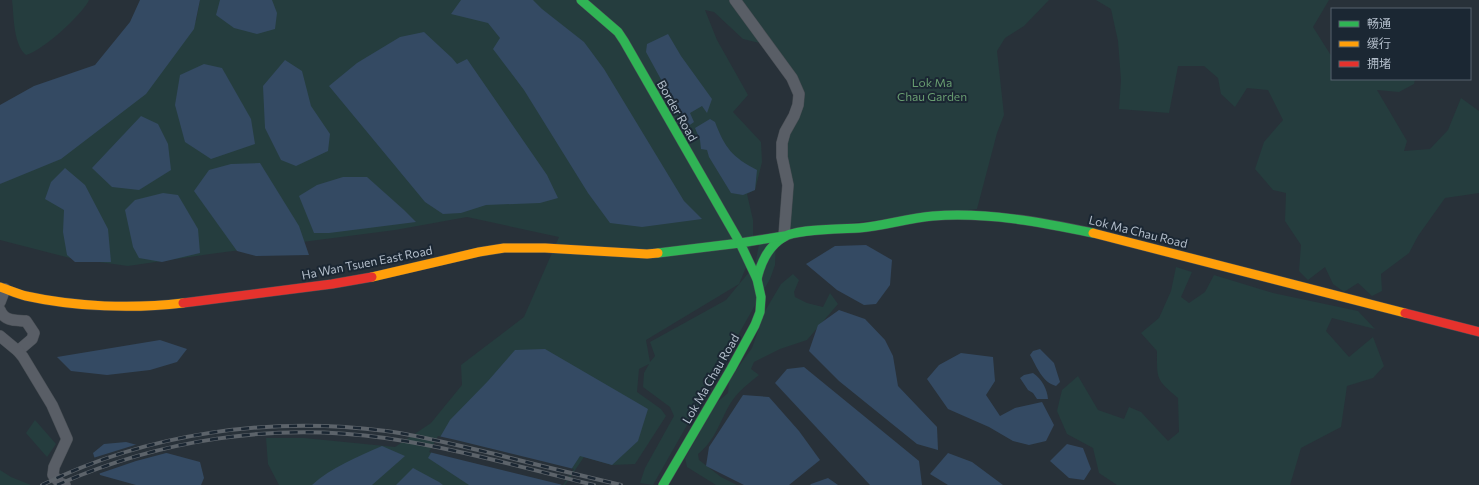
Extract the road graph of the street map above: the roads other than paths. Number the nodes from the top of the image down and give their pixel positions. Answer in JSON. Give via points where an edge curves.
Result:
{"nodes":[{"id":1,"x":581,"y":0,"type":"edge"},
{"id":2,"x":734,"y":0,"type":"edge"},
{"id":3,"x":784,"y":236,"type":"junction"},
{"id":4,"x":740,"y":243,"type":"junction"},
{"id":5,"x":758,"y":279,"type":"junction"},
{"id":6,"x":2,"y":288,"type":"edge"},
{"id":7,"x":0,"y":302,"type":"edge"},
{"id":8,"x":0,"y":310,"type":"edge"},
{"id":9,"x":1479,"y":332,"type":"edge"},
{"id":10,"x":0,"y":336,"type":"edge"},
{"id":11,"x":18,"y":351,"type":"junction"},
{"id":12,"x":65,"y":485,"type":"edge"},
{"id":13,"x":663,"y":485,"type":"edge"}],
"edges":[{"from":1,"to":4,"type":"street","name":"Border Road","via":[[618,32]]},
{"from":2,"to":3,"type":"street","via":[[792,78],[799,94],[796,110],[782,143],[788,185]]},
{"from":3,"to":4,"type":"street","name":"Lok Ma Chau Road"},
{"from":3,"to":5,"type":"street","name":"Lok Ma Chau Road","via":[[764,257]]},
{"from":3,"to":9,"type":"street","name":"Lok Ma Chau Road","via":[[869,227],[934,216],[1035,221],[1104,235]]},
{"from":4,"to":5,"type":"street","name":"Lok Ma Chau Road"},
{"from":4,"to":6,"type":"street","name":"Ha Wan Tsuen East Road","via":[[647,254],[504,248],[332,284],[159,306],[70,303],[36,298]]},
{"from":5,"to":13,"type":"street","name":"Lok Ma Chau Road","via":[[761,297],[760,312],[755,325],[728,376]]},
{"from":6,"to":7,"type":"street"},
{"from":8,"to":11,"type":"street","via":[[8,319],[26,321],[34,333],[32,339]]},
{"from":10,"to":11,"type":"street"},
{"from":11,"to":12,"type":"street","via":[[52,405],[67,439],[53,475]]}]}
